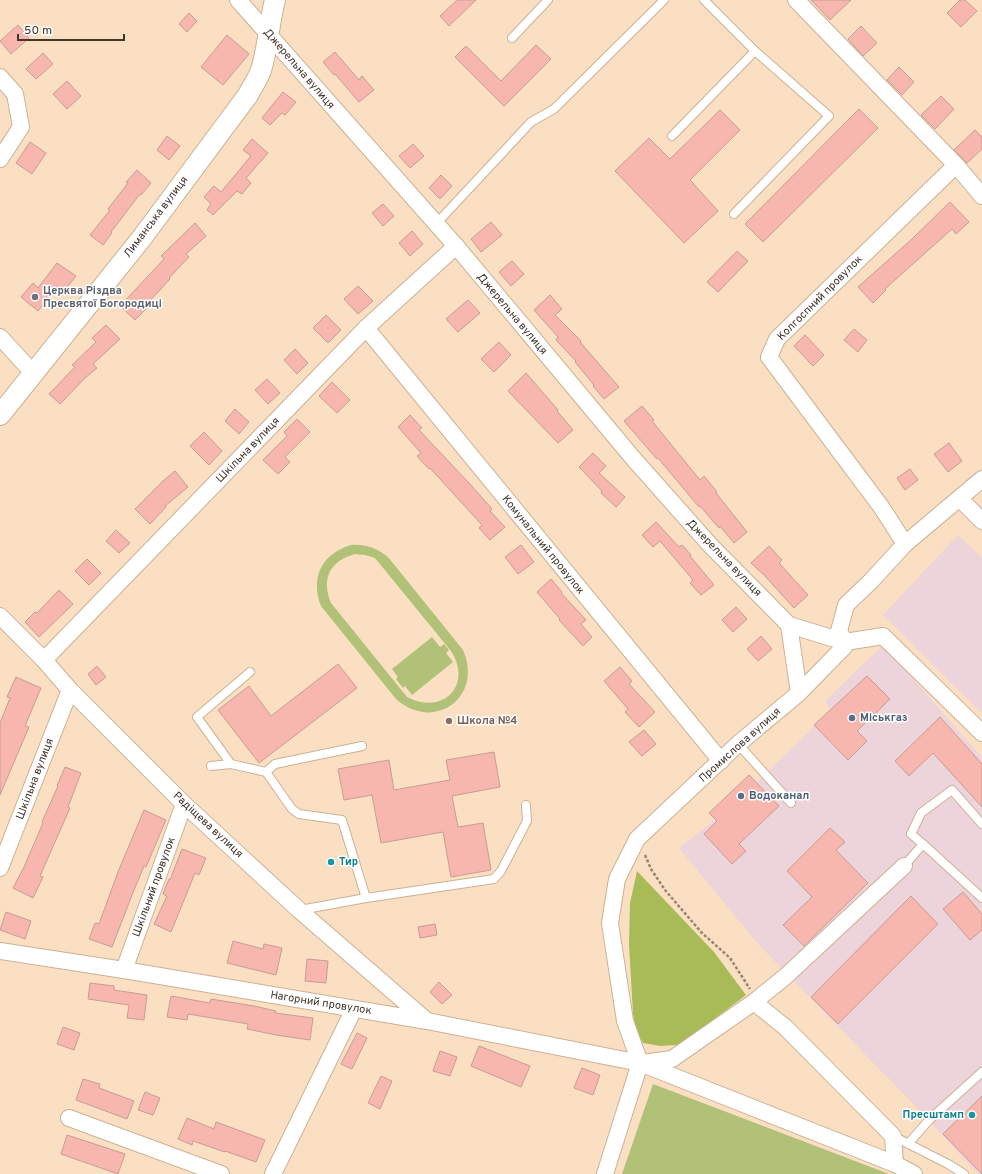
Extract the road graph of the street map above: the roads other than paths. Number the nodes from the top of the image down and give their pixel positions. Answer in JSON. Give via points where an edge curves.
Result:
{"nodes":[{"id":1,"x":238,"y":0,"type":"edge"},
{"id":2,"x":275,"y":0,"type":"edge"},
{"id":3,"x":548,"y":0,"type":"edge"},
{"id":4,"x":664,"y":0,"type":"edge"},
{"id":5,"x":704,"y":0,"type":"edge"},
{"id":6,"x":796,"y":0,"type":"edge"},
{"id":7,"x":268,"y":33,"type":"junction"},
{"id":8,"x":512,"y":38,"type":"dead end"},
{"id":9,"x":755,"y":51,"type":"junction"},
{"id":10,"x":0,"y":77,"type":"edge"},
{"id":11,"x":672,"y":136,"type":"dead end"},
{"id":12,"x":0,"y":159,"type":"edge"},
{"id":13,"x":956,"y":165,"type":"junction"},
{"id":14,"x":982,"y":196,"type":"edge"},
{"id":15,"x":734,"y":214,"type":"dead end"},
{"id":16,"x":436,"y":224,"type":"junction"},
{"id":17,"x":456,"y":246,"type":"junction"},
{"id":18,"x":366,"y":328,"type":"junction"},
{"id":19,"x":0,"y":337,"type":"edge"},
{"id":20,"x":33,"y":374,"type":"junction"},
{"id":21,"x":0,"y":415,"type":"edge"},
{"id":22,"x":982,"y":479,"type":"edge"},
{"id":23,"x":960,"y":499,"type":"junction"},
{"id":24,"x":982,"y":521,"type":"edge"},
{"id":25,"x":905,"y":544,"type":"junction"},
{"id":26,"x":0,"y":616,"type":"edge"},
{"id":27,"x":789,"y":625,"type":"junction"},
{"id":28,"x":846,"y":642,"type":"junction"},
{"id":29,"x":44,"y":660,"type":"junction"},
{"id":30,"x":250,"y":672,"type":"dead end"},
{"id":31,"x":70,"y":690,"type":"junction"},
{"id":32,"x":799,"y":693,"type":"junction"},
{"id":33,"x":982,"y":734,"type":"edge"},
{"id":34,"x":738,"y":744,"type":"junction"},
{"id":35,"x":362,"y":746,"type":"dead end"},
{"id":36,"x":721,"y":761,"type":"junction"},
{"id":37,"x":231,"y":764,"type":"junction"},
{"id":38,"x":211,"y":766,"type":"dead end"},
{"id":39,"x":266,"y":772,"type":"junction"},
{"id":40,"x":791,"y":803,"type":"dead end"},
{"id":41,"x":184,"y":804,"type":"junction"},
{"id":42,"x":526,"y":805,"type":"dead end"},
{"id":43,"x":982,"y":824,"type":"edge"},
{"id":44,"x":923,"y":844,"type":"junction"},
{"id":45,"x":904,"y":866,"type":"joint"},
{"id":46,"x":0,"y":868,"type":"edge"},
{"id":47,"x":366,"y":898,"type":"junction"},
{"id":48,"x":982,"y":898,"type":"edge"},
{"id":49,"x":299,"y":910,"type":"junction"},
{"id":50,"x":0,"y":951,"type":"edge"},
{"id":51,"x":124,"y":970,"type":"junction"},
{"id":52,"x":754,"y":1002,"type":"junction"},
{"id":53,"x":354,"y":1009,"type":"junction"},
{"id":54,"x":428,"y":1021,"type":"junction"},
{"id":55,"x":640,"y":1064,"type":"junction"},
{"id":56,"x":982,"y":1072,"type":"edge"},
{"id":57,"x":69,"y":1118,"type":"dead end"},
{"id":58,"x":893,"y":1136,"type":"junction"},
{"id":59,"x":908,"y":1144,"type":"junction"},
{"id":60,"x":895,"y":1164,"type":"junction"},
{"id":61,"x":221,"y":1174,"type":"edge"},
{"id":62,"x":273,"y":1174,"type":"edge"},
{"id":63,"x":606,"y":1174,"type":"edge"},
{"id":64,"x":914,"y":1174,"type":"edge"},
{"id":65,"x":964,"y":1174,"type":"edge"}],
"edges":[{"from":1,"to":7,"type":"street","name":"Джерельна вулиця"},
{"from":2,"to":7,"type":"street","name":"Лиманська вулиця"},
{"from":3,"to":8,"type":"lane"},
{"from":4,"to":16,"type":"lane","via":[[554,109],[531,122]]},
{"from":5,"to":9,"type":"lane"},
{"from":6,"to":13,"type":"street"},
{"from":7,"to":16,"type":"street","name":"Джерельна вулиця"},
{"from":7,"to":20,"type":"street","name":"Лиманська вулиця","via":[[260,72],[248,95],[141,239]]},
{"from":9,"to":11,"type":"lane"},
{"from":9,"to":15,"type":"lane","via":[[829,116]]},
{"from":10,"to":12,"type":"street","via":[[15,94],[21,127]]},
{"from":13,"to":14,"type":"street"},
{"from":13,"to":25,"type":"street","name":"Колгоспний провулок","via":[[777,338],[769,357],[882,508]]},
{"from":16,"to":17,"type":"street","name":"Джерельна вулиця"},
{"from":17,"to":18,"type":"street","name":"Шкільна вулиця"},
{"from":17,"to":27,"type":"street","name":"Джерельна вулиця","via":[[632,457],[710,545]]},
{"from":18,"to":29,"type":"street","name":"Шкільна вулиця"},
{"from":18,"to":36,"type":"street","name":"Комунальний провулок"},
{"from":19,"to":20,"type":"street"},
{"from":20,"to":21,"type":"street","name":"Лиманська вулиця"},
{"from":22,"to":23,"type":"street"},
{"from":23,"to":24,"type":"street"},
{"from":23,"to":25,"type":"street"},
{"from":25,"to":28,"type":"street","via":[[846,605],[838,631]]},
{"from":26,"to":29,"type":"street","name":"Радіщева вулиця"},
{"from":27,"to":28,"type":"street"},
{"from":27,"to":32,"type":"street"},
{"from":28,"to":32,"type":"street","name":"Промислова вулиця"},
{"from":28,"to":33,"type":"street","via":[[883,636]]},
{"from":29,"to":31,"type":"street","name":"Радіщева вулиця"},
{"from":30,"to":37,"type":"lane","via":[[197,717]]},
{"from":31,"to":41,"type":"street","name":"Радіщева вулиця"},
{"from":31,"to":46,"type":"street","name":"Шкільна вулиця"},
{"from":32,"to":34,"type":"street","name":"Промислова вулиця"},
{"from":34,"to":36,"type":"street","name":"Промислова вулиця"},
{"from":34,"to":40,"type":"lane"},
{"from":35,"to":39,"type":"lane","via":[[275,764]]},
{"from":36,"to":55,"type":"street","name":"Промислова вулиця","via":[[637,839],[617,879],[610,924],[625,1021]]},
{"from":37,"to":38,"type":"lane"},
{"from":37,"to":39,"type":"lane"},
{"from":39,"to":47,"type":"lane","via":[[292,809],[299,814],[342,820]]},
{"from":41,"to":49,"type":"street","name":"Радіщева вулиця"},
{"from":41,"to":51,"type":"street","name":"Шкільний провулок"},
{"from":42,"to":47,"type":"lane","via":[[527,822],[501,871],[494,879]]},
{"from":43,"to":44,"type":"lane","via":[[952,790],[921,813],[911,834]]},
{"from":44,"to":45,"type":"lane"},
{"from":44,"to":48,"type":"lane"},
{"from":45,"to":52,"type":"street","via":[[786,976]]},
{"from":47,"to":49,"type":"lane"},
{"from":49,"to":54,"type":"street","name":"Радіщева вулиця"},
{"from":50,"to":51,"type":"street","name":"Нагорний провулок"},
{"from":51,"to":53,"type":"street","name":"Нагорний провулок"},
{"from":52,"to":55,"type":"street","via":[[672,1059]]},
{"from":52,"to":58,"type":"street","via":[[786,1028]]},
{"from":53,"to":54,"type":"street","name":"Нагорний провулок"},
{"from":53,"to":62,"type":"street"},
{"from":54,"to":55,"type":"street","name":"Нагорний провулок"},
{"from":55,"to":60,"type":"street"},
{"from":55,"to":63,"type":"street"},
{"from":56,"to":59,"type":"lane","via":[[929,1120]]},
{"from":57,"to":61,"type":"street"},
{"from":58,"to":59,"type":"lane"},
{"from":58,"to":60,"type":"street"},
{"from":59,"to":65,"type":"lane"},
{"from":60,"to":64,"type":"street"}]}
